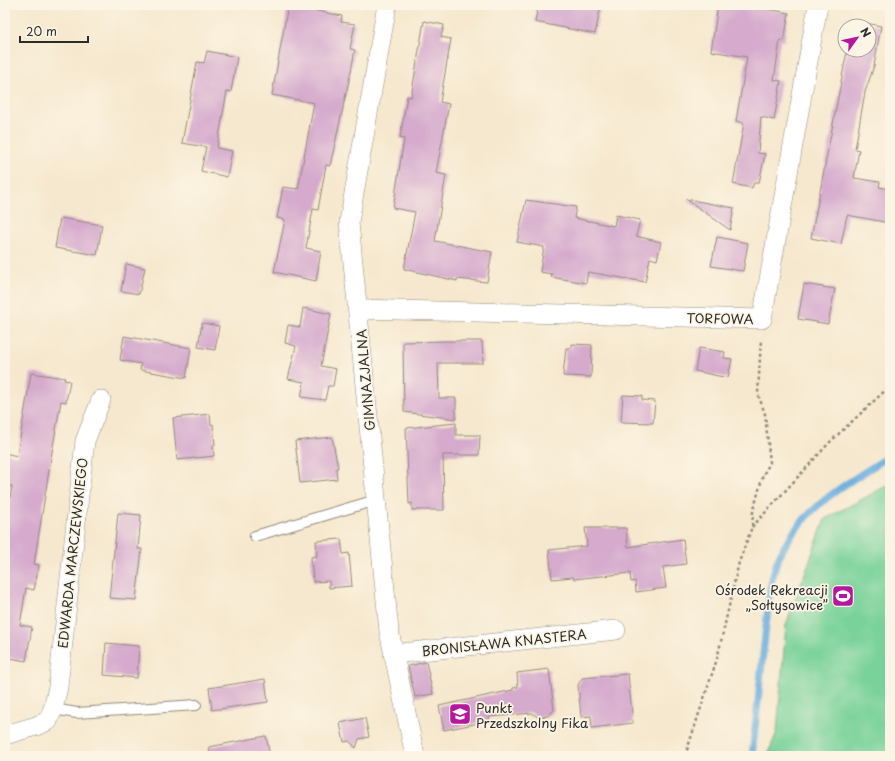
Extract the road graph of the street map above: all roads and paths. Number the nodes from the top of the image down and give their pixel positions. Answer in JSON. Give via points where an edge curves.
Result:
{"nodes":[{"id":1,"x":387,"y":5,"type":"edge"},
{"id":2,"x":818,"y":5,"type":"edge"},
{"id":3,"x":358,"y":309,"type":"junction"},
{"id":4,"x":762,"y":319,"type":"junction"},
{"id":5,"x":890,"y":386,"type":"edge"},
{"id":6,"x":101,"y":400,"type":"dead end"},
{"id":7,"x":376,"y":502,"type":"junction"},
{"id":8,"x":752,"y":527,"type":"junction"},
{"id":9,"x":255,"y":536,"type":"dead end"},
{"id":10,"x":616,"y":630,"type":"dead end"},
{"id":11,"x":393,"y":654,"type":"junction"},
{"id":12,"x":196,"y":705,"type":"dead end"},
{"id":13,"x":54,"y":709,"type":"junction"},
{"id":14,"x":5,"y":735,"type":"edge"},
{"id":15,"x":414,"y":756,"type":"edge"},
{"id":16,"x":686,"y":756,"type":"edge"}],
"edges":[{"from":1,"to":3,"type":"street","name":"GIMNAZJALNA","via":[[349,222]]},
{"from":2,"to":4,"type":"street","name":"TORFOWA"},
{"from":3,"to":4,"type":"street","name":"TORFOWA"},
{"from":3,"to":7,"type":"street","name":"GIMNAZJALNA"},
{"from":4,"to":8,"type":"path","via":[[758,394],[765,414],[770,463],[763,475],[753,512]]},
{"from":5,"to":8,"type":"path","via":[[830,442]]},
{"from":6,"to":13,"type":"street","name":"EDWARDA MARCZEWSKIEGO","via":[[85,441]]},
{"from":7,"to":9,"type":"lane"},
{"from":7,"to":11,"type":"street","name":"GIMNAZJALNA"},
{"from":8,"to":16,"type":"path","via":[[739,562],[717,659]]},
{"from":10,"to":11,"type":"street","name":"BRONISŁAWA KNASTERA"},
{"from":11,"to":15,"type":"street","name":"GIMNAZJALNA"},
{"from":12,"to":13,"type":"lane","via":[[77,713]]},
{"from":13,"to":14,"type":"street","name":"EDWARDA MARCZEWSKIEGO","via":[[48,721]]}]}
